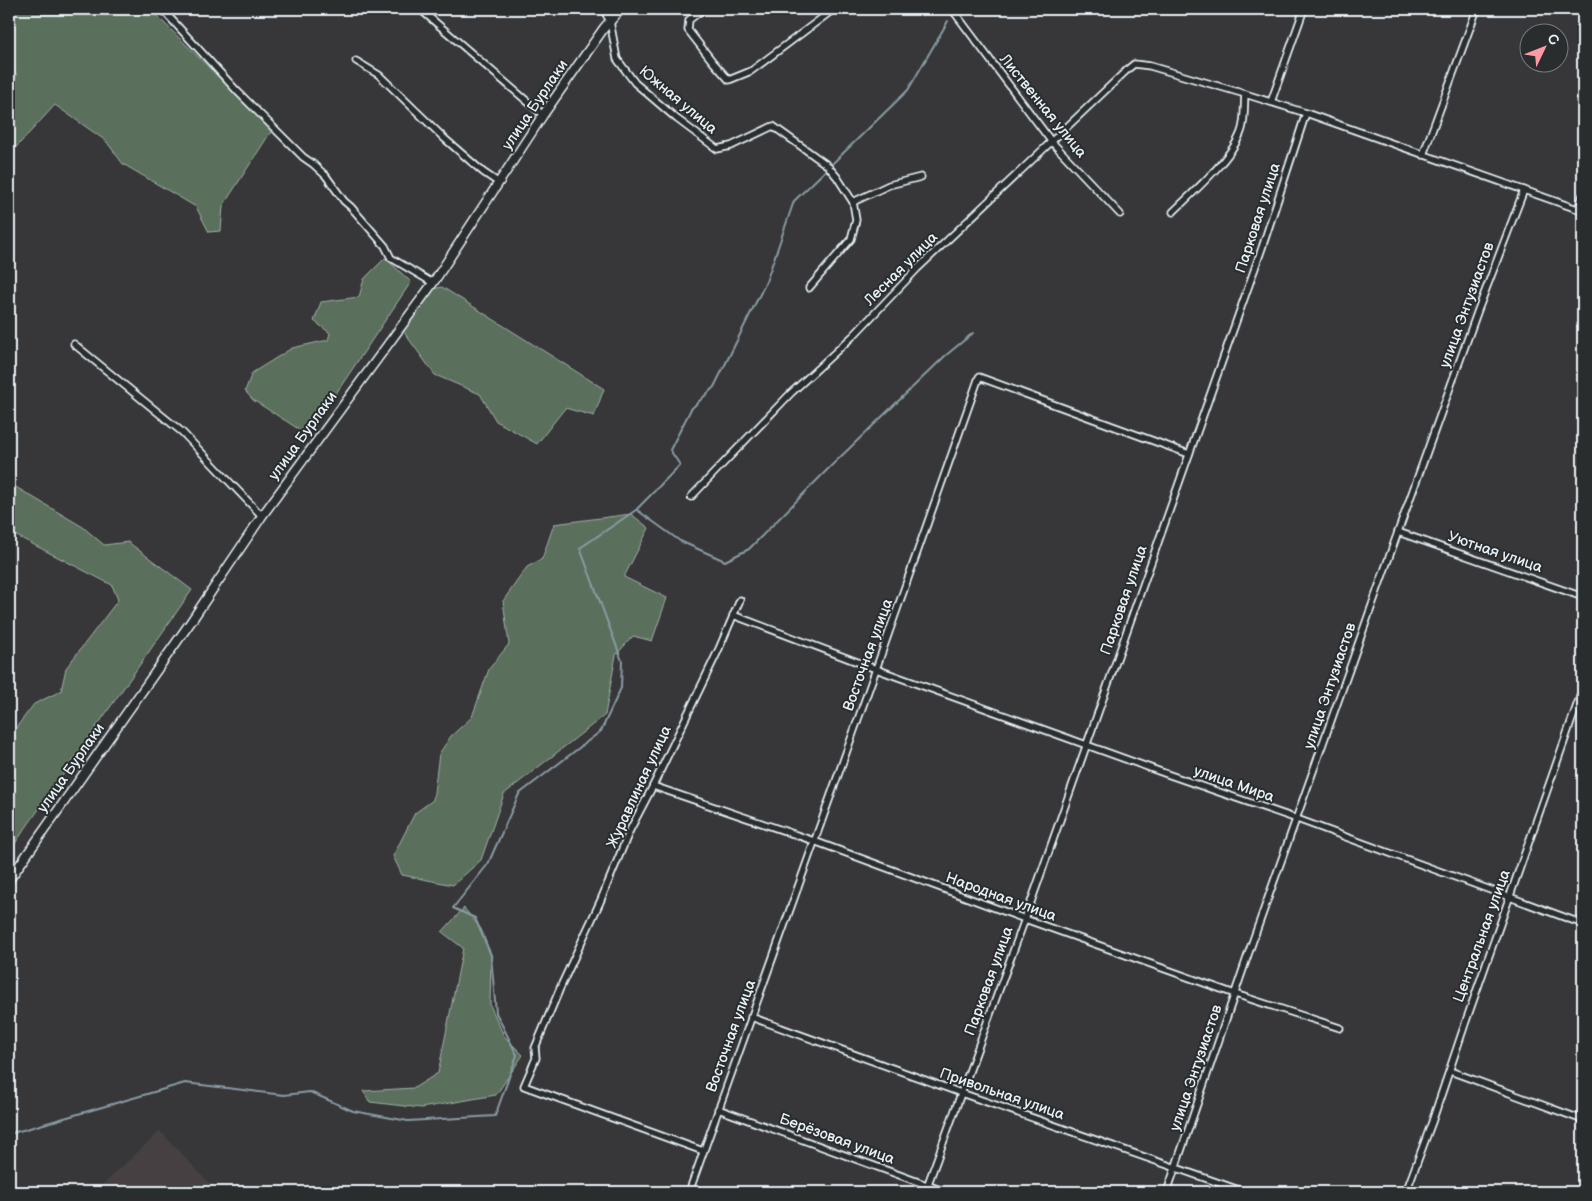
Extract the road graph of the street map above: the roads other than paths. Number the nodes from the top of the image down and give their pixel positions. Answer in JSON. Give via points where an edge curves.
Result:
{"nodes":[{"id":1,"x":162,"y":9,"type":"edge"},
{"id":2,"x":420,"y":9,"type":"edge"},
{"id":3,"x":603,"y":9,"type":"edge"},
{"id":4,"x":621,"y":9,"type":"edge"},
{"id":5,"x":703,"y":9,"type":"edge"},
{"id":6,"x":834,"y":9,"type":"edge"},
{"id":7,"x":952,"y":9,"type":"edge"},
{"id":8,"x":1304,"y":9,"type":"edge"},
{"id":9,"x":1477,"y":9,"type":"edge"},
{"id":10,"x":610,"y":21,"type":"junction"},
{"id":11,"x":356,"y":61,"type":"dead end"},
{"id":12,"x":1245,"y":94,"type":"junction"},
{"id":13,"x":1271,"y":102,"type":"junction"},
{"id":14,"x":1306,"y":113,"type":"junction"},
{"id":15,"x":543,"y":115,"type":"junction"},
{"id":16,"x":1051,"y":141,"type":"junction"},
{"id":17,"x":1423,"y":154,"type":"junction"},
{"id":18,"x":921,"y":177,"type":"dead end"},
{"id":19,"x":499,"y":182,"type":"junction"},
{"id":20,"x":1524,"y":190,"type":"junction"},
{"id":21,"x":1583,"y":195,"type":"edge"},
{"id":22,"x":853,"y":202,"type":"junction"},
{"id":23,"x":1581,"y":210,"type":"edge"},
{"id":24,"x":1173,"y":212,"type":"dead end"},
{"id":25,"x":1120,"y":214,"type":"dead end"},
{"id":26,"x":433,"y":283,"type":"junction"},
{"id":27,"x":809,"y":288,"type":"dead end"},
{"id":28,"x":74,"y":344,"type":"dead end"},
{"id":29,"x":1189,"y":454,"type":"junction"},
{"id":30,"x":691,"y":497,"type":"dead end"},
{"id":31,"x":262,"y":516,"type":"junction"},
{"id":32,"x":1398,"y":532,"type":"junction"},
{"id":33,"x":1583,"y":597,"type":"edge"},
{"id":34,"x":740,"y":600,"type":"dead end"},
{"id":35,"x":733,"y":615,"type":"junction"},
{"id":36,"x":876,"y":669,"type":"junction"},
{"id":37,"x":1583,"y":688,"type":"edge"},
{"id":38,"x":1086,"y":746,"type":"junction"},
{"id":39,"x":653,"y":786,"type":"junction"},
{"id":40,"x":1297,"y":819,"type":"junction"},
{"id":41,"x":814,"y":841,"type":"junction"},
{"id":42,"x":9,"y":880,"type":"edge"},
{"id":43,"x":1509,"y":897,"type":"junction"},
{"id":44,"x":1025,"y":919,"type":"junction"},
{"id":45,"x":1583,"y":924,"type":"edge"},
{"id":46,"x":1235,"y":994,"type":"junction"},
{"id":47,"x":751,"y":1017,"type":"junction"},
{"id":48,"x":1340,"y":1028,"type":"dead end"},
{"id":49,"x":1450,"y":1071,"type":"junction"},
{"id":50,"x":961,"y":1093,"type":"junction"},
{"id":51,"x":718,"y":1109,"type":"junction"},
{"id":52,"x":1583,"y":1120,"type":"edge"},
{"id":53,"x":703,"y":1151,"type":"junction"},
{"id":54,"x":1176,"y":1167,"type":"junction"},
{"id":55,"x":927,"y":1185,"type":"junction"},
{"id":56,"x":689,"y":1192,"type":"edge"},
{"id":57,"x":925,"y":1192,"type":"edge"},
{"id":58,"x":946,"y":1192,"type":"edge"},
{"id":59,"x":1167,"y":1192,"type":"edge"},
{"id":60,"x":1245,"y":1192,"type":"edge"},
{"id":61,"x":1406,"y":1192,"type":"edge"}],
"edges":[{"from":1,"to":26,"type":"street","via":[[238,91],[326,176],[392,258]]},
{"from":2,"to":15,"type":"street"},
{"from":3,"to":10,"type":"street","name":"Южная улица"},
{"from":4,"to":10,"type":"street","name":"улица Бурлаки"},
{"from":5,"to":6,"type":"street","via":[[689,20],[688,30],[729,80],[751,71]]},
{"from":7,"to":16,"type":"street","name":"Лиственная улица"},
{"from":8,"to":13,"type":"street"},
{"from":9,"to":17,"type":"street"},
{"from":10,"to":15,"type":"street","name":"улица Бурлаки"},
{"from":10,"to":22,"type":"street","name":"Южная улица","via":[[617,60],[635,83],[697,135],[717,149],[731,146],[773,126],[827,164]]},
{"from":11,"to":19,"type":"street","via":[[379,75],[445,139]]},
{"from":12,"to":13,"type":"street"},
{"from":12,"to":16,"type":"street","name":"Лесная улица","via":[[1134,64]]},
{"from":12,"to":24,"type":"street","via":[[1242,127],[1236,142],[1220,164]]},
{"from":13,"to":14,"type":"street"},
{"from":14,"to":17,"type":"street"},
{"from":14,"to":29,"type":"street","name":"Парковая улица"},
{"from":15,"to":19,"type":"street","name":"улица Бурлаки"},
{"from":16,"to":25,"type":"street","name":"Лиственная улица"},
{"from":16,"to":30,"type":"street","name":"Лесная улица","via":[[917,269],[854,336],[791,393]]},
{"from":17,"to":20,"type":"street"},
{"from":18,"to":22,"type":"street","via":[[889,186]]},
{"from":19,"to":26,"type":"street","name":"улица Бурлаки"},
{"from":20,"to":23,"type":"street"},
{"from":20,"to":32,"type":"street","name":"улица Энтузиастов"},
{"from":21,"to":23,"type":"street"},
{"from":22,"to":27,"type":"street","name":"Южная улица","via":[[856,220],[852,239]]},
{"from":26,"to":31,"type":"street","name":"улица Бурлаки"},
{"from":28,"to":31,"type":"street","via":[[182,432]]},
{"from":29,"to":36,"type":"street","name":"Восточная улица","via":[[979,377]]},
{"from":29,"to":38,"type":"street","name":"Парковая улица"},
{"from":31,"to":42,"type":"street","name":"улица Бурлаки"},
{"from":32,"to":33,"type":"street","name":"Уютная улица"},
{"from":32,"to":40,"type":"street","name":"улица Энтузиастов"},
{"from":34,"to":35,"type":"street","name":"Журавлиная улица"},
{"from":35,"to":36,"type":"street","name":"улица Мира"},
{"from":35,"to":39,"type":"street","name":"Журавлиная улица"},
{"from":36,"to":38,"type":"street","name":"улица Мира"},
{"from":36,"to":41,"type":"street","name":"Восточная улица"},
{"from":37,"to":43,"type":"street","name":"Центральная улица"},
{"from":38,"to":40,"type":"street","name":"улица Мира"},
{"from":38,"to":44,"type":"street","name":"Парковая улица"},
{"from":39,"to":41,"type":"street","name":"Народная улица"},
{"from":39,"to":53,"type":"street","name":"Журавлиная улица","via":[[630,830],[561,986],[524,1086]]},
{"from":40,"to":43,"type":"street","name":"улица Мира"},
{"from":40,"to":46,"type":"street","name":"улица Энтузиастов"},
{"from":41,"to":44,"type":"street","name":"Народная улица"},
{"from":41,"to":47,"type":"street","name":"Восточная улица"},
{"from":43,"to":45,"type":"street","name":"улица Мира"},
{"from":43,"to":49,"type":"street","name":"Центральная улица"},
{"from":44,"to":46,"type":"street","name":"Народная улица"},
{"from":44,"to":50,"type":"street","name":"Парковая улица"},
{"from":46,"to":48,"type":"street","name":"Народная улица"},
{"from":46,"to":54,"type":"street","name":"улица Энтузиастов"},
{"from":47,"to":50,"type":"street","name":"Привольная улица"},
{"from":47,"to":51,"type":"street","name":"Восточная улица"},
{"from":49,"to":52,"type":"street"},
{"from":49,"to":61,"type":"street","name":"Центральная улица"},
{"from":50,"to":54,"type":"street","name":"Привольная улица"},
{"from":50,"to":55,"type":"street","name":"Парковая улица"},
{"from":51,"to":53,"type":"street","name":"Восточная улица"},
{"from":51,"to":55,"type":"street","name":"Берёзовая улица"},
{"from":53,"to":56,"type":"street","name":"Восточная улица"},
{"from":54,"to":59,"type":"street","name":"улица Энтузиастов"},
{"from":54,"to":60,"type":"street","name":"Привольная улица"},
{"from":55,"to":57,"type":"street","name":"Парковая улица"},
{"from":55,"to":58,"type":"street","name":"Берёзовая улица"}]}
